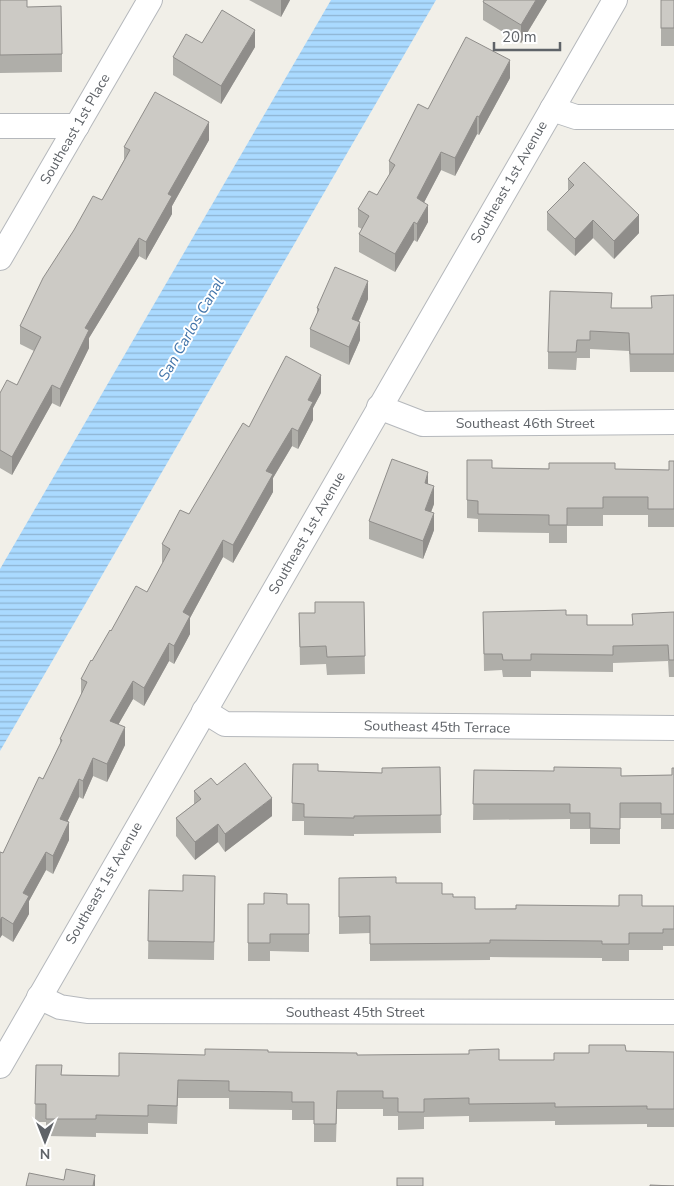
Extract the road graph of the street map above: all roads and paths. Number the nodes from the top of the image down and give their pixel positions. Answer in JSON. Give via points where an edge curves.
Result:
{"nodes":[{"id":1,"x":150,"y":0,"type":"edge"},
{"id":2,"x":615,"y":0,"type":"edge"},
{"id":3,"x":552,"y":109,"type":"junction"},
{"id":4,"x":674,"y":118,"type":"edge"},
{"id":5,"x":0,"y":126,"type":"edge"},
{"id":6,"x":77,"y":126,"type":"junction"},
{"id":7,"x":0,"y":258,"type":"edge"},
{"id":8,"x":379,"y":407,"type":"junction"},
{"id":9,"x":674,"y":422,"type":"edge"},
{"id":10,"x":204,"y":711,"type":"junction"},
{"id":11,"x":674,"y":728,"type":"edge"},
{"id":12,"x":39,"y":996,"type":"junction"},
{"id":13,"x":674,"y":1012,"type":"edge"},
{"id":14,"x":0,"y":1066,"type":"edge"}],
"edges":[{"from":1,"to":6,"type":"street","name":"Southeast 1st Place"},
{"from":2,"to":3,"type":"street","name":"Southeast 1st Avenue"},
{"from":3,"to":4,"type":"street","via":[[576,117]]},
{"from":3,"to":8,"type":"street","name":"Southeast 1st Avenue"},
{"from":5,"to":6,"type":"street"},
{"from":6,"to":7,"type":"street","name":"Southeast 1st Place"},
{"from":8,"to":9,"type":"street","name":"Southeast 46th Street","via":[[423,424]]},
{"from":8,"to":10,"type":"street","name":"Southeast 1st Avenue"},
{"from":10,"to":11,"type":"street","name":"Southeast 45th Terrace","via":[[225,724]]},
{"from":10,"to":12,"type":"street","name":"Southeast 1st Avenue"},
{"from":12,"to":13,"type":"street","name":"Southeast 45th Street","via":[[60,1007],[87,1011]]},
{"from":12,"to":14,"type":"street","name":"Southeast 1st Avenue"}]}
